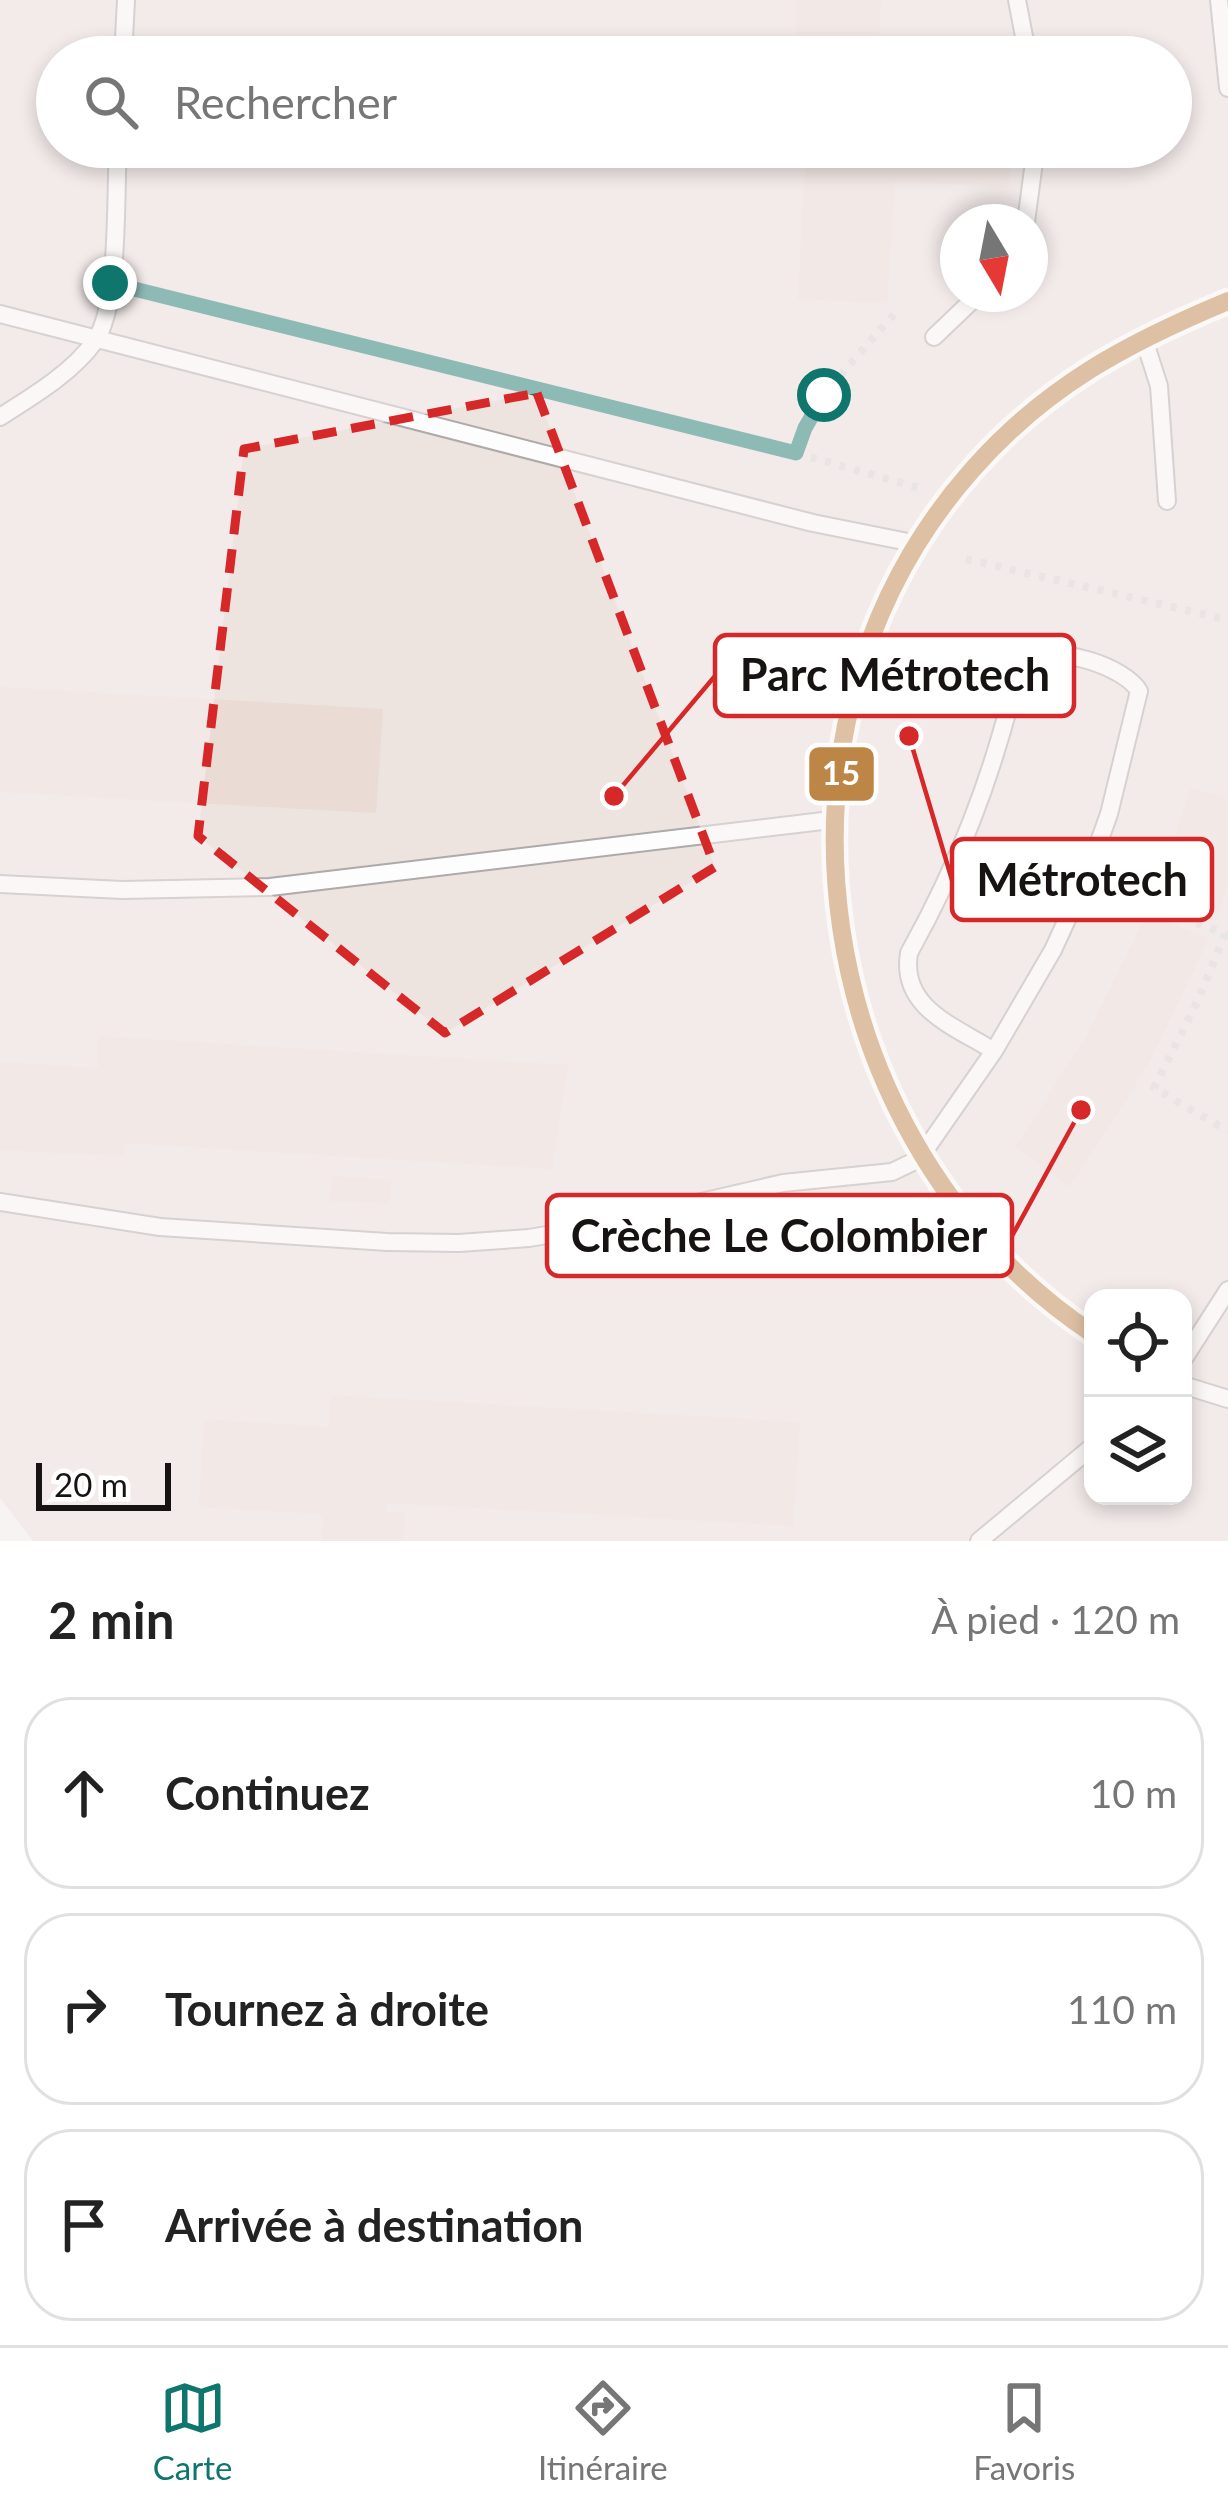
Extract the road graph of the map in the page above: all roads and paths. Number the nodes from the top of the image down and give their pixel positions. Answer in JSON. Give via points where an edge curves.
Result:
{"nodes":[{"id":1,"x":126,"y":0,"type":"edge"},
{"id":2,"x":1017,"y":0,"type":"edge"},
{"id":3,"x":1219,"y":0,"type":"edge"},
{"id":4,"x":124,"y":36,"type":"edge"},
{"id":5,"x":1024,"y":36,"type":"edge"},
{"id":6,"x":1228,"y":88,"type":"edge"},
{"id":7,"x":117,"y":168,"type":"edge"},
{"id":8,"x":1033,"y":168,"type":"edge"},
{"id":9,"x":1028,"y":204,"type":"edge"},
{"id":10,"x":110,"y":283,"type":"junction"},
{"id":11,"x":1228,"y":302,"type":"edge"},
{"id":12,"x":960,"y":312,"type":"edge"},
{"id":13,"x":895,"y":313,"type":"dead end"},
{"id":14,"x":0,"y":314,"type":"edge"},
{"id":15,"x":1143,"y":336,"type":"junction"},
{"id":16,"x":934,"y":337,"type":"dead end"},
{"id":17,"x":98,"y":338,"type":"junction"},
{"id":18,"x":0,"y":417,"type":"edge"},
{"id":19,"x":796,"y":453,"type":"junction"},
{"id":20,"x":950,"y":496,"type":"junction"},
{"id":21,"x":1167,"y":501,"type":"dead end"},
{"id":22,"x":918,"y":544,"type":"junction"},
{"id":23,"x":966,"y":560,"type":"dead end"},
{"id":24,"x":1228,"y":620,"type":"edge"},
{"id":25,"x":831,"y":820,"type":"junction"},
{"id":26,"x":0,"y":884,"type":"edge"},
{"id":27,"x":1142,"y":901,"type":"dead end"},
{"id":28,"x":1227,"y":932,"type":"edge"},
{"id":29,"x":994,"y":1051,"type":"junction"},
{"id":30,"x":1228,"y":1131,"type":"edge"},
{"id":31,"x":919,"y":1159,"type":"junction"},
{"id":32,"x":0,"y":1202,"type":"edge"},
{"id":33,"x":1228,"y":1290,"type":"edge"},
{"id":34,"x":1084,"y":1327,"type":"edge"},
{"id":35,"x":1192,"y":1346,"type":"edge"},
{"id":36,"x":1192,"y":1388,"type":"edge"},
{"id":37,"x":1228,"y":1399,"type":"edge"},
{"id":38,"x":1084,"y":1454,"type":"edge"},
{"id":39,"x":979,"y":1541,"type":"edge"}],
"edges":[{"from":1,"to":4,"type":"lane"},
{"from":2,"to":5,"type":"lane"},
{"from":3,"to":6,"type":"lane"},
{"from":7,"to":10,"type":"lane"},
{"from":8,"to":9,"type":"lane"},
{"from":10,"to":17,"type":"lane"},
{"from":10,"to":19,"type":"path"},
{"from":11,"to":15,"type":"lane"},
{"from":12,"to":16,"type":"lane"},
{"from":13,"to":19,"type":"path","via":[[824,395]]},
{"from":14,"to":17,"type":"lane"},
{"from":15,"to":20,"type":"lane","via":[[1048,398]]},
{"from":15,"to":21,"type":"lane","via":[[1159,386]]},
{"from":17,"to":18,"type":"lane"},
{"from":17,"to":22,"type":"lane"},
{"from":19,"to":20,"type":"path"},
{"from":20,"to":22,"type":"lane"},
{"from":22,"to":25,"type":"lane","via":[[866,651],[842,734]]},
{"from":23,"to":24,"type":"path"},
{"from":25,"to":26,"type":"lane","via":[[270,886]]},
{"from":25,"to":31,"type":"lane","via":[[833,904],[851,1003],[876,1076]]},
{"from":27,"to":28,"type":"path"},
{"from":28,"to":30,"type":"path","via":[[1154,1088]]},
{"from":29,"to":29,"type":"lane","via":[[920,1006],[906,970],[982,801],[1016,679],[1038,655],[1057,655],[1123,673],[1139,691],[1138,704],[1086,878]]},
{"from":29,"to":31,"type":"lane"},
{"from":31,"to":32,"type":"lane","via":[[892,1172],[784,1183],[529,1238],[459,1243],[160,1227]]},
{"from":31,"to":34,"type":"lane","via":[[991,1250]]},
{"from":33,"to":35,"type":"lane"},
{"from":36,"to":37,"type":"lane"},
{"from":38,"to":39,"type":"lane"}]}
